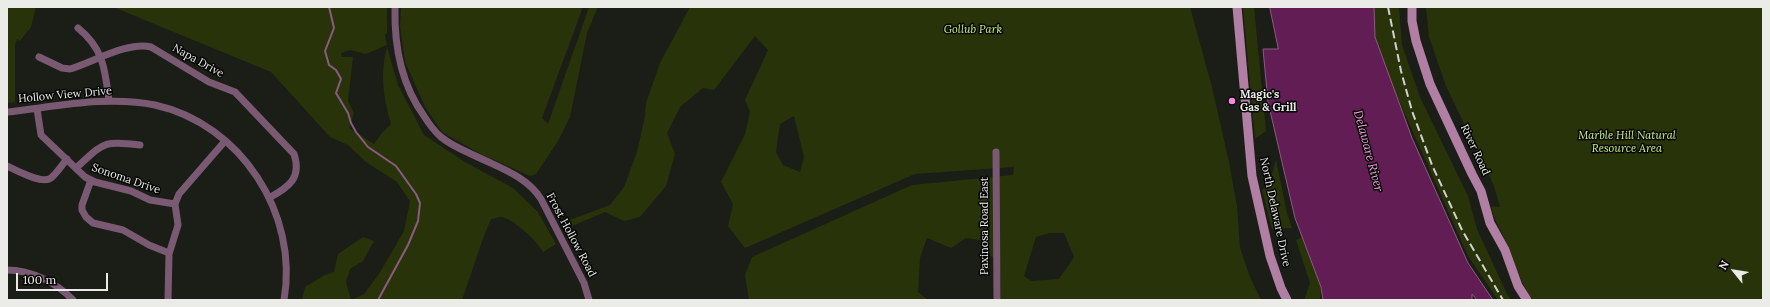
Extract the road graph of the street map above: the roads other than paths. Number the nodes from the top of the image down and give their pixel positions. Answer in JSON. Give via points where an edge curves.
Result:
{"nodes":[{"id":1,"x":394,"y":7,"type":"edge"},
{"id":2,"x":1237,"y":7,"type":"edge"},
{"id":3,"x":1412,"y":7,"type":"edge"},
{"id":4,"x":78,"y":28,"type":"dead end"},
{"id":5,"x":39,"y":57,"type":"dead end"},
{"id":6,"x":100,"y":58,"type":"junction"},
{"id":7,"x":109,"y":101,"type":"junction"},
{"id":8,"x":37,"y":109,"type":"junction"},
{"id":9,"x":7,"y":112,"type":"edge"},
{"id":10,"x":225,"y":140,"type":"junction"},
{"id":11,"x":140,"y":146,"type":"dead end"},
{"id":12,"x":996,"y":152,"type":"dead end"},
{"id":13,"x":67,"y":159,"type":"junction"},
{"id":14,"x":7,"y":166,"type":"edge"},
{"id":15,"x":76,"y":168,"type":"junction"},
{"id":16,"x":91,"y":180,"type":"junction"},
{"id":17,"x":269,"y":198,"type":"junction"},
{"id":18,"x":175,"y":204,"type":"junction"},
{"id":19,"x":170,"y":253,"type":"junction"},
{"id":20,"x":7,"y":270,"type":"edge"},
{"id":21,"x":73,"y":300,"type":"edge"},
{"id":22,"x":168,"y":300,"type":"edge"},
{"id":23,"x":284,"y":300,"type":"edge"},
{"id":24,"x":589,"y":300,"type":"edge"},
{"id":25,"x":997,"y":300,"type":"edge"},
{"id":26,"x":1287,"y":300,"type":"edge"},
{"id":27,"x":1527,"y":300,"type":"edge"}],
"edges":[{"from":1,"to":24,"type":"street","name":"Frost Hollow Road","via":[[395,37],[401,70],[420,111],[434,130],[449,143],[502,168],[533,189],[541,199],[576,266]]},
{"from":2,"to":26,"type":"street","name":"North Delaware Drive","via":[[1252,176],[1270,256]]},
{"from":3,"to":27,"type":"street","name":"River Road","via":[[1416,41],[1430,84],[1481,191],[1490,223]]},
{"from":4,"to":6,"type":"street","via":[[92,40]]},
{"from":5,"to":6,"type":"street","name":"Napa Drive","via":[[70,69]]},
{"from":6,"to":7,"type":"street","via":[[105,68]]},
{"from":6,"to":17,"type":"street","name":"Napa Drive","via":[[134,46],[151,47],[209,82],[235,92],[294,154],[294,177],[285,190]]},
{"from":7,"to":8,"type":"street","name":"Hollow View Drive"},
{"from":7,"to":10,"type":"street","name":"Hollow View Drive","via":[[165,108],[196,120]]},
{"from":8,"to":9,"type":"street","name":"Hollow View Drive"},
{"from":8,"to":13,"type":"street","name":"Sonoma Drive","via":[[41,135]]},
{"from":10,"to":17,"type":"street","name":"Hollow View Drive","via":[[255,173]]},
{"from":10,"to":18,"type":"street","via":[[179,194]]},
{"from":11,"to":15,"type":"street","via":[[106,144]]},
{"from":12,"to":25,"type":"street","name":"Paxinosa Road East"},
{"from":13,"to":14,"type":"street","via":[[51,178],[46,180]]},
{"from":13,"to":15,"type":"street","name":"Sonoma Drive"},
{"from":15,"to":16,"type":"street","name":"Sonoma Drive"},
{"from":16,"to":18,"type":"street","name":"Sonoma Drive","via":[[132,191],[150,200]]},
{"from":16,"to":19,"type":"street","via":[[82,205],[86,217],[93,223],[123,230],[155,248]]},
{"from":17,"to":23,"type":"street","name":"Hollow View Drive","via":[[276,213],[285,249],[287,273]]},
{"from":18,"to":19,"type":"street","via":[[178,225]]},
{"from":19,"to":22,"type":"street"},
{"from":20,"to":21,"type":"street","via":[[27,273],[42,279],[56,286]]}]}
